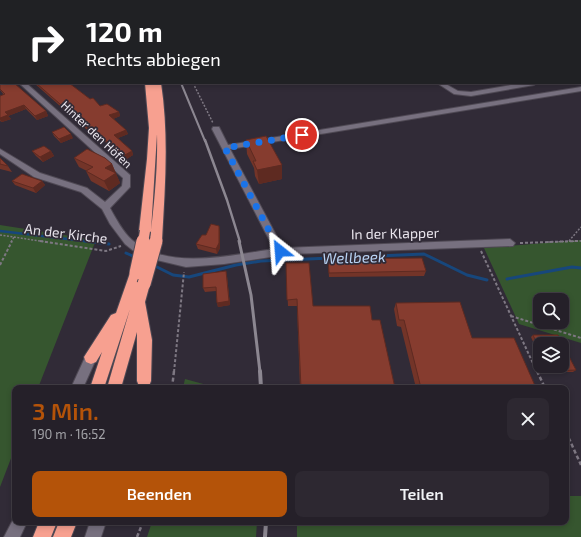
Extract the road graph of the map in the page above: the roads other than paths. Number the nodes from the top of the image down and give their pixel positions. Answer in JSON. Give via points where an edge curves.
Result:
{"nodes":[{"id":1,"x":23,"y":84,"type":"edge"},
{"id":2,"x":149,"y":84,"type":"edge"},
{"id":3,"x":157,"y":84,"type":"edge"},
{"id":4,"x":442,"y":84,"type":"edge"},
{"id":5,"x":528,"y":84,"type":"edge"},
{"id":6,"x":581,"y":89,"type":"edge"},
{"id":7,"x":216,"y":130,"type":"road end"},
{"id":8,"x":225,"y":148,"type":"junction"},
{"id":9,"x":0,"y":150,"type":"edge"},
{"id":10,"x":105,"y":206,"type":"junction"},
{"id":11,"x":510,"y":243,"type":"road end"},
{"id":12,"x":280,"y":251,"type":"junction"},
{"id":13,"x":139,"y":302,"type":"junction"},
{"id":14,"x":124,"y":307,"type":"junction"},
{"id":15,"x":91,"y":357,"type":"joint"},
{"id":16,"x":78,"y":385,"type":"edge"},
{"id":17,"x":98,"y":385,"type":"edge"},
{"id":18,"x":115,"y":385,"type":"edge"},
{"id":19,"x":143,"y":385,"type":"edge"},
{"id":20,"x":18,"y":525,"type":"edge"},
{"id":21,"x":47,"y":525,"type":"edge"},
{"id":22,"x":67,"y":525,"type":"edge"},
{"id":23,"x":97,"y":525,"type":"edge"},
{"id":24,"x":12,"y":537,"type":"edge"},
{"id":25,"x":42,"y":537,"type":"edge"},
{"id":26,"x":62,"y":537,"type":"edge"},
{"id":27,"x":93,"y":537,"type":"edge"}],
"edges":[{"from":1,"to":10,"type":"street","name":"Hinter den Höfen","via":[[127,177],[126,187]]},
{"from":2,"to":14,"type":"highway","bridge":true,"via":[[153,128],[145,231],[136,273]]},
{"from":3,"to":13,"type":"highway","bridge":true,"via":[[162,158],[156,240]]},
{"from":4,"to":5,"type":"street","via":[[456,93],[471,94]]},
{"from":6,"to":8,"type":"street"},
{"from":7,"to":8,"type":"street"},
{"from":8,"to":12,"type":"street"},
{"from":9,"to":10,"type":"street","name":"In der Klapper","via":[[37,175],[84,190]]},
{"from":10,"to":12,"type":"street","name":"In der Klapper","via":[[128,242],[143,253],[186,263]]},
{"from":11,"to":12,"type":"street","name":"In der Klapper"},
{"from":13,"to":18,"type":"highway"},
{"from":13,"to":19,"type":"highway","via":[[146,340]]},
{"from":14,"to":15,"type":"highway"},
{"from":14,"to":17,"type":"highway"},
{"from":15,"to":16,"type":"street"},
{"from":20,"to":24,"type":"street"},
{"from":21,"to":25,"type":"highway"},
{"from":22,"to":26,"type":"highway"},
{"from":23,"to":27,"type":"street"}]}
